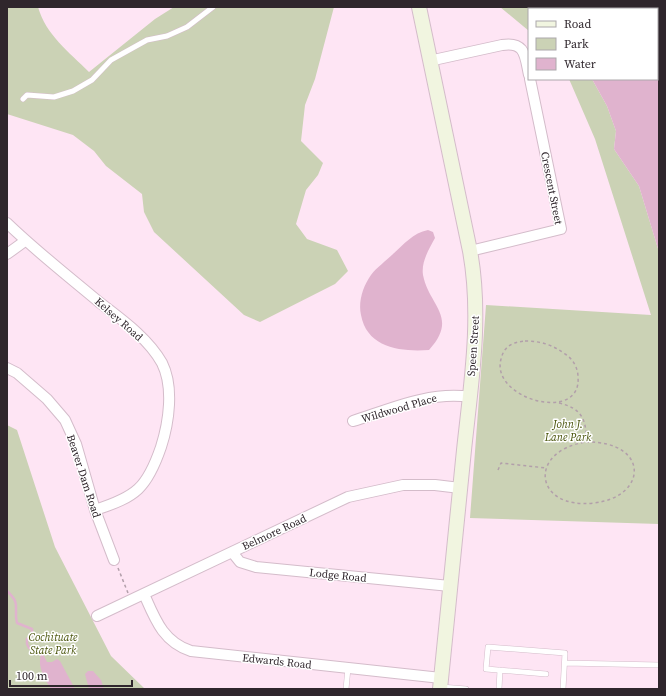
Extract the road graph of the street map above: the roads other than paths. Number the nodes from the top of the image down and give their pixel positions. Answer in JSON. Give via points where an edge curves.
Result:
{"nodes":[{"id":1,"x":213,"y":7,"type":"edge"},
{"id":2,"x":419,"y":7,"type":"edge"},
{"id":3,"x":429,"y":61,"type":"junction"},
{"id":4,"x":528,"y":71,"type":"edge"},
{"id":5,"x":530,"y":80,"type":"edge"},
{"id":6,"x":23,"y":99,"type":"dead end"},
{"id":7,"x":7,"y":223,"type":"edge"},
{"id":8,"x":25,"y":241,"type":"junction"},
{"id":9,"x":470,"y":251,"type":"junction"},
{"id":10,"x":7,"y":254,"type":"edge"},
{"id":11,"x":7,"y":368,"type":"edge"},
{"id":12,"x":470,"y":397,"type":"junction"},
{"id":13,"x":353,"y":421,"type":"dead end"},
{"id":14,"x":460,"y":488,"type":"junction"},
{"id":15,"x":95,"y":510,"type":"junction"},
{"id":16,"x":232,"y":552,"type":"junction"},
{"id":17,"x":113,"y":558,"type":"road end"},
{"id":18,"x":450,"y":586,"type":"junction"},
{"id":19,"x":144,"y":594,"type":"junction"},
{"id":20,"x":96,"y":616,"type":"dead end"},
{"id":21,"x":564,"y":663,"type":"junction"},
{"id":22,"x":659,"y":665,"type":"edge"},
{"id":23,"x":348,"y":668,"type":"junction"},
{"id":24,"x":500,"y":670,"type":"junction"},
{"id":25,"x":546,"y":674,"type":"dead end"},
{"id":26,"x":440,"y":684,"type":"edge"},
{"id":27,"x":346,"y":689,"type":"edge"},
{"id":28,"x":466,"y":689,"type":"edge"},
{"id":29,"x":499,"y":689,"type":"edge"},
{"id":30,"x":564,"y":689,"type":"edge"}],
"edges":[{"from":1,"to":6,"type":"lane","via":[[186,27],[167,36],[147,40],[111,60],[92,80],[73,91],[54,97],[27,95]]},
{"from":2,"to":3,"type":"street","name":"Speen Street"},
{"from":3,"to":4,"type":"street","via":[[510,44],[522,48]]},
{"from":3,"to":9,"type":"street","name":"Speen Street"},
{"from":5,"to":9,"type":"street","name":"Crescent Street","via":[[561,229]]},
{"from":7,"to":8,"type":"street","name":"Kelsey Road"},
{"from":8,"to":10,"type":"street"},
{"from":8,"to":15,"type":"street","name":"Kelsey Road","via":[[132,328],[162,364],[166,378],[169,396],[167,420],[153,470],[135,492],[122,501]]},
{"from":9,"to":12,"type":"street","name":"Speen Street","via":[[476,307]]},
{"from":11,"to":15,"type":"street","name":"Beaver Dam Road","via":[[17,373],[47,399],[65,420],[76,444]]},
{"from":12,"to":13,"type":"street","name":"Wildwood Place","via":[[453,395],[429,398]]},
{"from":12,"to":14,"type":"street","name":"Speen Street"},
{"from":14,"to":16,"type":"street","name":"Belmore Road","via":[[403,485],[356,494]]},
{"from":14,"to":18,"type":"street","name":"Speen Street"},
{"from":15,"to":17,"type":"street","name":"Beaver Dam Road"},
{"from":16,"to":18,"type":"street","name":"Lodge Road","via":[[240,562],[256,568]]},
{"from":16,"to":19,"type":"street","name":"Belmore Road"},
{"from":18,"to":26,"type":"street","name":"Speen Street"},
{"from":19,"to":20,"type":"street","name":"Belmore Road"},
{"from":19,"to":23,"type":"street","name":"Edwards Road","via":[[160,628],[170,640],[184,649],[199,653]]},
{"from":21,"to":22,"type":"lane"},
{"from":21,"to":24,"type":"lane","via":[[565,653],[488,647],[486,669]]},
{"from":21,"to":30,"type":"lane"},
{"from":23,"to":26,"type":"street","name":"Edwards Road"},
{"from":23,"to":27,"type":"lane"},
{"from":24,"to":25,"type":"lane"},
{"from":24,"to":29,"type":"lane"},
{"from":26,"to":28,"type":"lane"}]}
